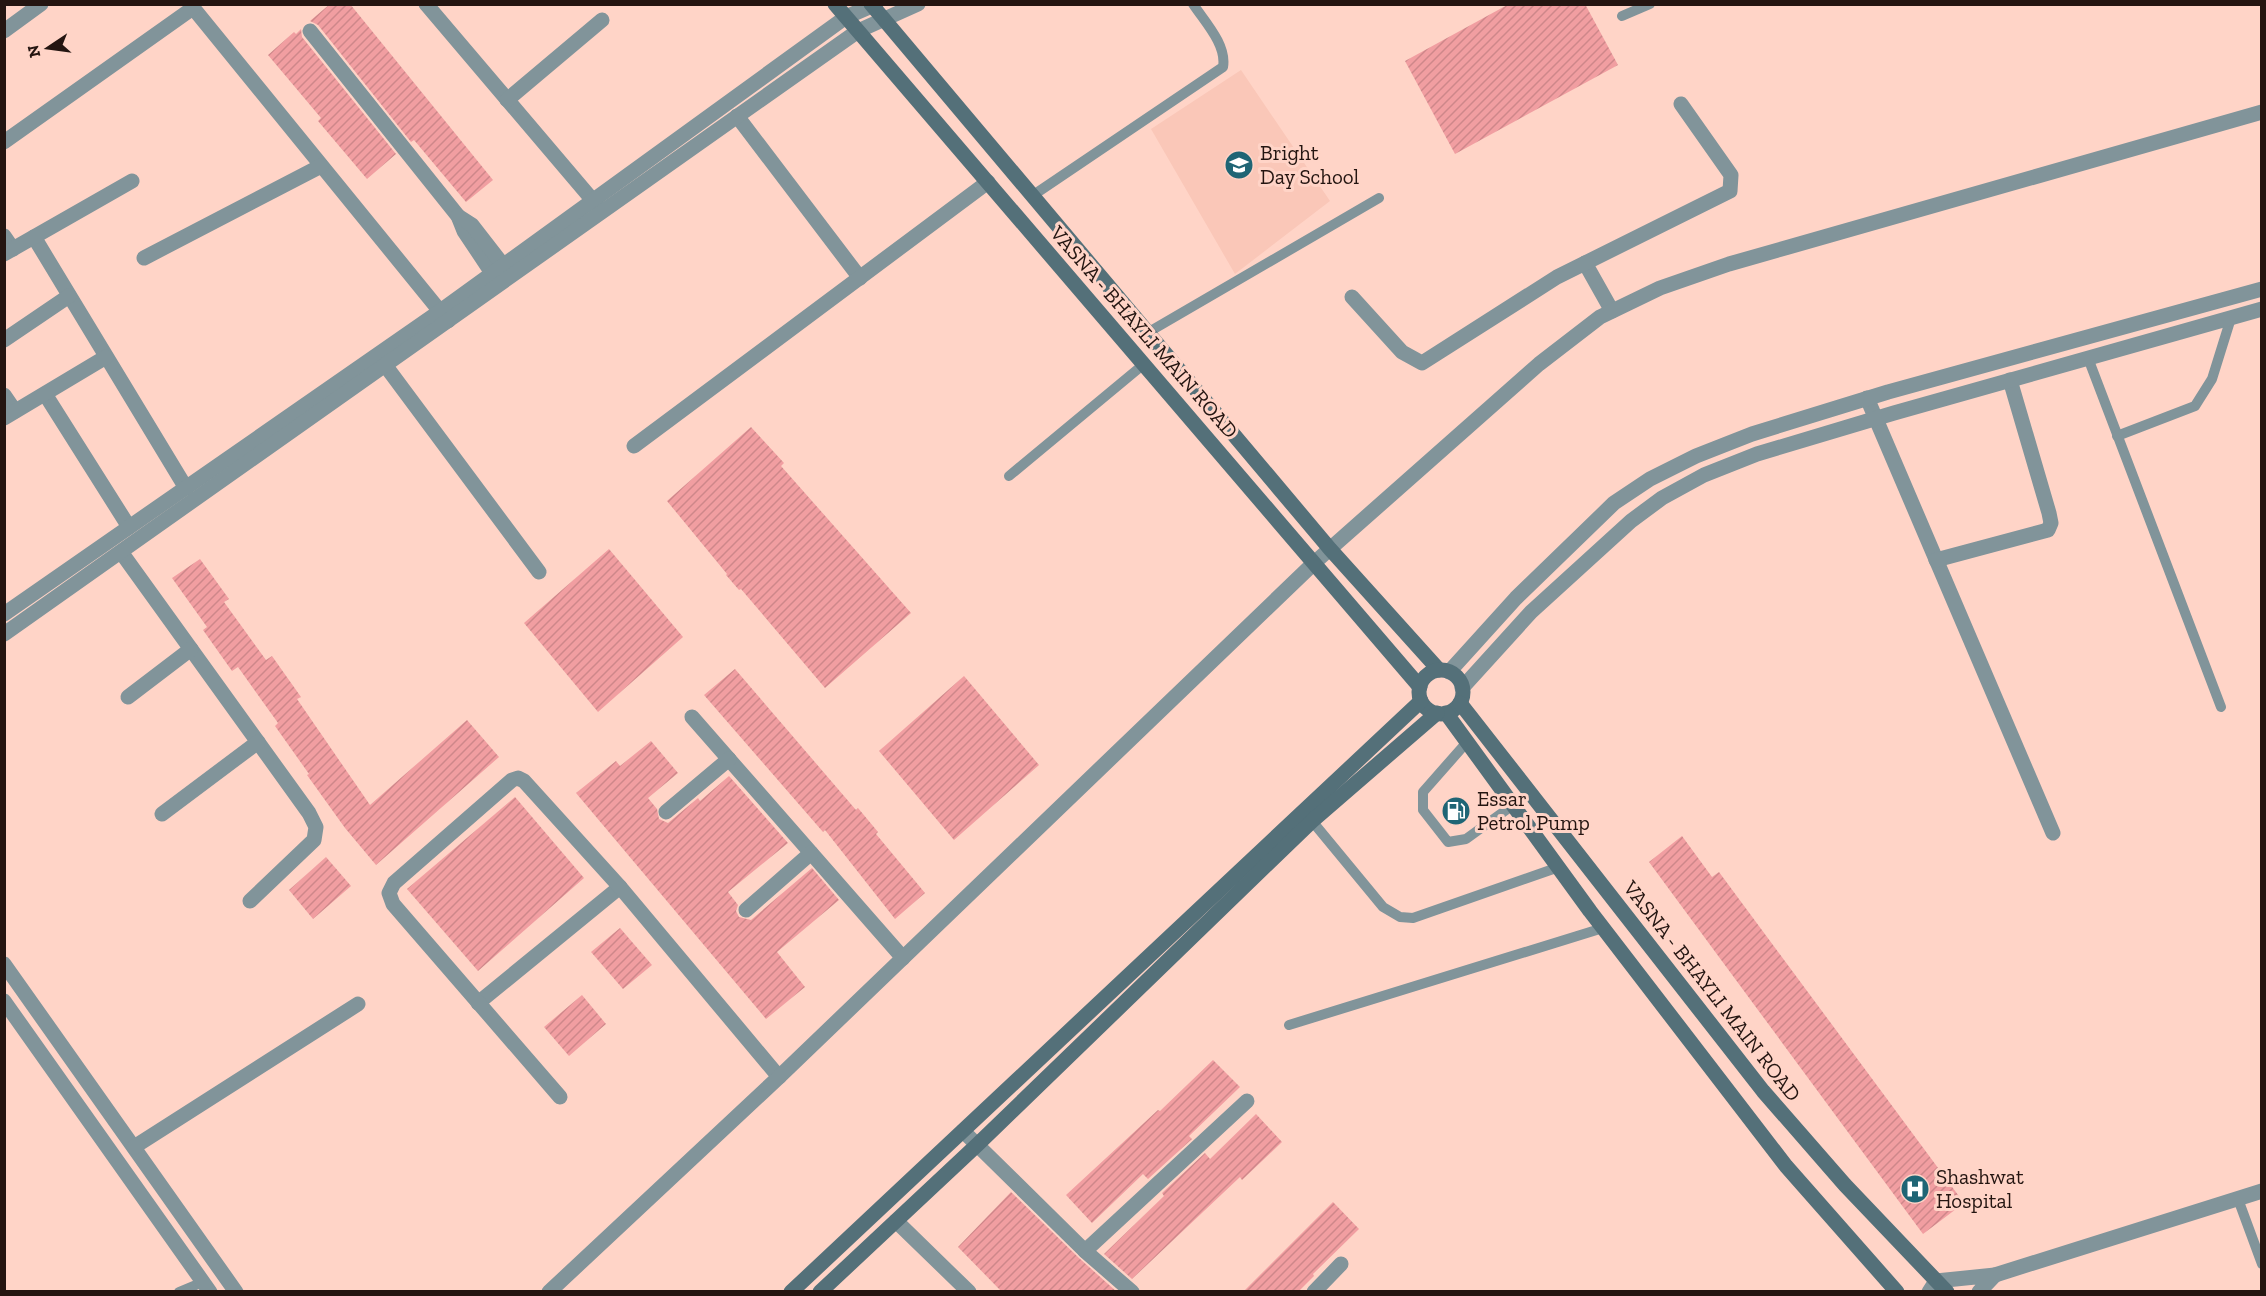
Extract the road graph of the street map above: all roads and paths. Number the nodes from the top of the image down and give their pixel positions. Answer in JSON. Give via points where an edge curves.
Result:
{"nodes":[{"id":1,"x":426,"y":4,"type":"edge"},
{"id":2,"x":836,"y":4,"type":"edge"},
{"id":3,"x":918,"y":4,"type":"edge"},
{"id":4,"x":1193,"y":4,"type":"edge"},
{"id":5,"x":1650,"y":4,"type":"edge"},
{"id":6,"x":873,"y":5,"type":"edge"},
{"id":7,"x":34,"y":6,"type":"edge"},
{"id":8,"x":192,"y":6,"type":"edge"},
{"id":9,"x":1622,"y":16,"type":"dead end"},
{"id":10,"x":846,"y":17,"type":"junction"},
{"id":11,"x":883,"y":19,"type":"junction"},
{"id":12,"x":602,"y":20,"type":"dead end"},
{"id":13,"x":4,"y":31,"type":"edge"},
{"id":14,"x":310,"y":31,"type":"dead end"},
{"id":15,"x":858,"y":31,"type":"junction"},
{"id":16,"x":507,"y":100,"type":"junction"},
{"id":17,"x":1682,"y":104,"type":"dead end"},
{"id":18,"x":2262,"y":112,"type":"edge"},
{"id":19,"x":737,"y":116,"type":"junction"},
{"id":20,"x":4,"y":142,"type":"edge"},
{"id":21,"x":321,"y":166,"type":"junction"},
{"id":22,"x":132,"y":181,"type":"dead end"},
{"id":23,"x":988,"y":183,"type":"junction"},
{"id":24,"x":1032,"y":196,"type":"junction"},
{"id":25,"x":1379,"y":198,"type":"dead end"},
{"id":26,"x":597,"y":206,"type":"junction"},
{"id":27,"x":4,"y":236,"type":"edge"},
{"id":28,"x":34,"y":237,"type":"junction"},
{"id":29,"x":9,"y":252,"type":"edge"},
{"id":30,"x":144,"y":258,"type":"dead end"},
{"id":31,"x":1585,"y":263,"type":"junction"},
{"id":32,"x":498,"y":269,"type":"junction"},
{"id":33,"x":860,"y":278,"type":"junction"},
{"id":34,"x":2262,"y":289,"type":"edge"},
{"id":35,"x":69,"y":296,"type":"junction"},
{"id":36,"x":1352,"y":297,"type":"dead end"},
{"id":37,"x":2262,"y":309,"type":"edge"},
{"id":38,"x":1612,"y":311,"type":"junction"},
{"id":39,"x":443,"y":316,"type":"junction"},
{"id":40,"x":2231,"y":318,"type":"junction"},
{"id":41,"x":1147,"y":333,"type":"junction"},
{"id":42,"x":4,"y":340,"type":"edge"},
{"id":43,"x":106,"y":357,"type":"junction"},
{"id":44,"x":2088,"y":358,"type":"junction"},
{"id":45,"x":1144,"y":364,"type":"junction"},
{"id":46,"x":385,"y":365,"type":"junction"},
{"id":47,"x":2010,"y":380,"type":"junction"},
{"id":48,"x":45,"y":394,"type":"junction"},
{"id":49,"x":4,"y":395,"type":"edge"},
{"id":50,"x":1867,"y":398,"type":"junction"},
{"id":51,"x":10,"y":414,"type":"edge"},
{"id":52,"x":1875,"y":418,"type":"junction"},
{"id":53,"x":2118,"y":436,"type":"junction"},
{"id":54,"x":634,"y":446,"type":"dead end"},
{"id":55,"x":1009,"y":476,"type":"dead end"},
{"id":56,"x":186,"y":488,"type":"junction"},
{"id":57,"x":129,"y":527,"type":"junction"},
{"id":58,"x":1330,"y":549,"type":"junction"},
{"id":59,"x":121,"y":552,"type":"junction"},
{"id":60,"x":1936,"y":560,"type":"junction"},
{"id":61,"x":1314,"y":563,"type":"junction"},
{"id":62,"x":539,"y":572,"type":"dead end"},
{"id":63,"x":4,"y":614,"type":"edge"},
{"id":64,"x":4,"y":634,"type":"edge"},
{"id":65,"x":191,"y":649,"type":"junction"},
{"id":66,"x":1444,"y":671,"type":"junction"},
{"id":67,"x":1420,"y":694,"type":"junction"},
{"id":68,"x":1461,"y":695,"type":"junction"},
{"id":69,"x":128,"y":697,"type":"dead end"},
{"id":70,"x":2221,"y":706,"type":"dead end"},
{"id":71,"x":1442,"y":713,"type":"junction"},
{"id":72,"x":692,"y":717,"type":"dead end"},
{"id":73,"x":258,"y":742,"type":"junction"},
{"id":74,"x":1467,"y":742,"type":"junction"},
{"id":75,"x":729,"y":759,"type":"junction"},
{"id":76,"x":1513,"y":805,"type":"junction"},
{"id":77,"x":666,"y":812,"type":"dead end"},
{"id":78,"x":162,"y":814,"type":"dead end"},
{"id":79,"x":1312,"y":820,"type":"junction"},
{"id":80,"x":2053,"y":833,"type":"dead end"},
{"id":81,"x":811,"y":853,"type":"junction"},
{"id":82,"x":1559,"y":867,"type":"junction"},
{"id":83,"x":620,"y":887,"type":"junction"},
{"id":84,"x":250,"y":901,"type":"dead end"},
{"id":85,"x":746,"y":910,"type":"dead end"},
{"id":86,"x":1603,"y":928,"type":"junction"},
{"id":87,"x":903,"y":958,"type":"junction"},
{"id":88,"x":4,"y":964,"type":"edge"},
{"id":89,"x":4,"y":1001,"type":"edge"},
{"id":90,"x":478,"y":1003,"type":"junction"},
{"id":91,"x":358,"y":1004,"type":"dead end"},
{"id":92,"x":1289,"y":1025,"type":"dead end"},
{"id":93,"x":780,"y":1077,"type":"junction"},
{"id":94,"x":560,"y":1097,"type":"dead end"},
{"id":95,"x":1247,"y":1101,"type":"dead end"},
{"id":96,"x":963,"y":1131,"type":"junction"},
{"id":97,"x":977,"y":1145,"type":"junction"},
{"id":98,"x":134,"y":1147,"type":"junction"},
{"id":99,"x":2262,"y":1191,"type":"edge"},
{"id":100,"x":2238,"y":1199,"type":"junction"},
{"id":101,"x":896,"y":1221,"type":"junction"},
{"id":102,"x":1085,"y":1251,"type":"junction"},
{"id":103,"x":1341,"y":1264,"type":"dead end"},
{"id":104,"x":2262,"y":1264,"type":"edge"},
{"id":105,"x":1995,"y":1275,"type":"junction"},
{"id":106,"x":1932,"y":1286,"type":"edge"},
{"id":107,"x":207,"y":1287,"type":"edge"},
{"id":108,"x":179,"y":1292,"type":"edge"},
{"id":109,"x":236,"y":1292,"type":"edge"},
{"id":110,"x":549,"y":1292,"type":"edge"},
{"id":111,"x":791,"y":1292,"type":"edge"},
{"id":112,"x":820,"y":1292,"type":"edge"},
{"id":113,"x":969,"y":1292,"type":"edge"},
{"id":114,"x":1132,"y":1292,"type":"edge"},
{"id":115,"x":1314,"y":1292,"type":"edge"},
{"id":116,"x":1897,"y":1292,"type":"edge"},
{"id":117,"x":1947,"y":1292,"type":"edge"},
{"id":118,"x":1979,"y":1292,"type":"edge"}],
"edges":[{"from":1,"to":16,"type":"street"},
{"from":2,"to":10,"type":"main road","name":"VASNA - BHAYLI MAIN ROAD"},
{"from":3,"to":11,"type":"street"},
{"from":4,"to":24,"type":"lane","via":[[1220,46],[1223,67]]},
{"from":5,"to":9,"type":"lane"},
{"from":6,"to":10,"type":"street"},
{"from":6,"to":11,"type":"main road","name":"VASNA - BHAYLI MAIN ROAD"},
{"from":7,"to":13,"type":"street"},
{"from":8,"to":20,"type":"street"},
{"from":8,"to":21,"type":"street"},
{"from":10,"to":15,"type":"main road","name":"VASNA - BHAYLI MAIN ROAD"},
{"from":10,"to":26,"type":"street"},
{"from":11,"to":15,"type":"street"},
{"from":11,"to":24,"type":"main road","name":"VASNA - BHAYLI MAIN ROAD"},
{"from":12,"to":16,"type":"street"},
{"from":14,"to":32,"type":"street","via":[[458,216],[464,231]]},
{"from":15,"to":19,"type":"street"},
{"from":15,"to":23,"type":"main road","name":"VASNA - BHAYLI MAIN ROAD"},
{"from":16,"to":26,"type":"street"},
{"from":17,"to":31,"type":"street","via":[[1731,175],[1730,190]]},
{"from":18,"to":38,"type":"street","via":[[1729,264],[1659,288]]},
{"from":19,"to":26,"type":"street"},
{"from":19,"to":33,"type":"street"},
{"from":21,"to":30,"type":"street"},
{"from":21,"to":39,"type":"street"},
{"from":22,"to":28,"type":"street"},
{"from":23,"to":33,"type":"street"},
{"from":23,"to":45,"type":"main road","name":"VASNA - BHAYLI MAIN ROAD"},
{"from":24,"to":41,"type":"main road","name":"VASNA - BHAYLI MAIN ROAD"},
{"from":25,"to":41,"type":"lane"},
{"from":26,"to":32,"type":"street"},
{"from":26,"to":39,"type":"street"},
{"from":27,"to":29,"type":"street"},
{"from":28,"to":29,"type":"street"},
{"from":28,"to":35,"type":"street"},
{"from":31,"to":36,"type":"street","via":[[1422,363],[1402,352]]},
{"from":31,"to":38,"type":"street"},
{"from":32,"to":39,"type":"street"},
{"from":33,"to":54,"type":"street"},
{"from":34,"to":50,"type":"street"},
{"from":35,"to":42,"type":"street"},
{"from":35,"to":43,"type":"street"},
{"from":37,"to":40,"type":"street"},
{"from":38,"to":58,"type":"street","via":[[1539,364]]},
{"from":39,"to":46,"type":"street"},
{"from":39,"to":56,"type":"street"},
{"from":40,"to":44,"type":"street"},
{"from":40,"to":53,"type":"lane","via":[[2212,379],[2195,406]]},
{"from":41,"to":58,"type":"main road","name":"VASNA - BHAYLI MAIN ROAD"},
{"from":43,"to":48,"type":"street"},
{"from":43,"to":56,"type":"street"},
{"from":44,"to":47,"type":"street"},
{"from":44,"to":53,"type":"lane"},
{"from":45,"to":55,"type":"lane"},
{"from":45,"to":61,"type":"main road","name":"VASNA - BHAYLI MAIN ROAD"},
{"from":46,"to":59,"type":"street"},
{"from":46,"to":62,"type":"street"},
{"from":47,"to":52,"type":"street"},
{"from":47,"to":60,"type":"street","via":[[2049,513],[2048,530]]},
{"from":48,"to":51,"type":"street"},
{"from":48,"to":57,"type":"street"},
{"from":49,"to":51,"type":"street"},
{"from":50,"to":52,"type":"street"},
{"from":50,"to":66,"type":"street","via":[[1752,434],[1650,479],[1606,511]]},
{"from":52,"to":60,"type":"street"},
{"from":52,"to":68,"type":"street","via":[[1757,454],[1704,475],[1662,498],[1631,521],[1531,612]]},
{"from":53,"to":70,"type":"lane"},
{"from":56,"to":57,"type":"street"},
{"from":57,"to":63,"type":"street"},
{"from":58,"to":61,"type":"street"},
{"from":58,"to":66,"type":"main road","name":"VASNA - BHAYLI MAIN ROAD"},
{"from":59,"to":64,"type":"street"},
{"from":59,"to":65,"type":"street"},
{"from":60,"to":80,"type":"street"},
{"from":61,"to":67,"type":"main road","name":"VASNA - BHAYLI MAIN ROAD"},
{"from":61,"to":87,"type":"street"},
{"from":65,"to":69,"type":"street"},
{"from":65,"to":73,"type":"street"},
{"from":66,"to":67,"type":"main road","via":[[1428,674],[1421,682]]},
{"from":66,"to":68,"type":"main road","via":[[1457,677]]},
{"from":67,"to":71,"type":"main road","via":[[1426,708]]},
{"from":67,"to":96,"type":"main road"},
{"from":68,"to":71,"type":"main road","via":[[1456,708]]},
{"from":68,"to":106,"type":"main road","name":"VASNA - BHAYLI MAIN ROAD","via":[[1763,1091]]},
{"from":71,"to":74,"type":"main road"},
{"from":71,"to":79,"type":"main road"},
{"from":72,"to":75,"type":"street"},
{"from":73,"to":78,"type":"street"},
{"from":73,"to":84,"type":"street","via":[[316,827],[315,840]]},
{"from":74,"to":76,"type":"main road"},
{"from":74,"to":76,"type":"lane","via":[[1423,792],[1423,810],[1448,842],[1466,839]]},
{"from":75,"to":77,"type":"street"},
{"from":75,"to":81,"type":"street"},
{"from":76,"to":82,"type":"main road"},
{"from":79,"to":82,"type":"lane","via":[[1383,907],[1400,917],[1413,918]]},
{"from":79,"to":97,"type":"main road"},
{"from":81,"to":85,"type":"street"},
{"from":81,"to":87,"type":"street"},
{"from":82,"to":86,"type":"main road"},
{"from":83,"to":90,"type":"street"},
{"from":83,"to":90,"type":"street","via":[[524,781],[512,780],[394,883],[389,893],[393,904]]},
{"from":83,"to":93,"type":"street"},
{"from":86,"to":92,"type":"lane"},
{"from":86,"to":116,"type":"main road","via":[[1786,1166]]},
{"from":87,"to":93,"type":"street"},
{"from":88,"to":98,"type":"street"},
{"from":89,"to":107,"type":"street"},
{"from":90,"to":94,"type":"street"},
{"from":91,"to":98,"type":"street"},
{"from":93,"to":110,"type":"street"},
{"from":95,"to":102,"type":"street"},
{"from":96,"to":97,"type":"street"},
{"from":96,"to":111,"type":"main road"},
{"from":97,"to":101,"type":"main road"},
{"from":97,"to":102,"type":"street"},
{"from":98,"to":109,"type":"street"},
{"from":99,"to":100,"type":"street"},
{"from":100,"to":104,"type":"lane"},
{"from":100,"to":105,"type":"street"},
{"from":101,"to":112,"type":"main road"},
{"from":101,"to":113,"type":"street"},
{"from":102,"to":114,"type":"street"},
{"from":103,"to":115,"type":"street"},
{"from":105,"to":106,"type":"street"},
{"from":105,"to":118,"type":"street"},
{"from":106,"to":117,"type":"main road","name":"VASNA - BHAYLI MAIN ROAD"},
{"from":107,"to":108,"type":"lane"}]}
